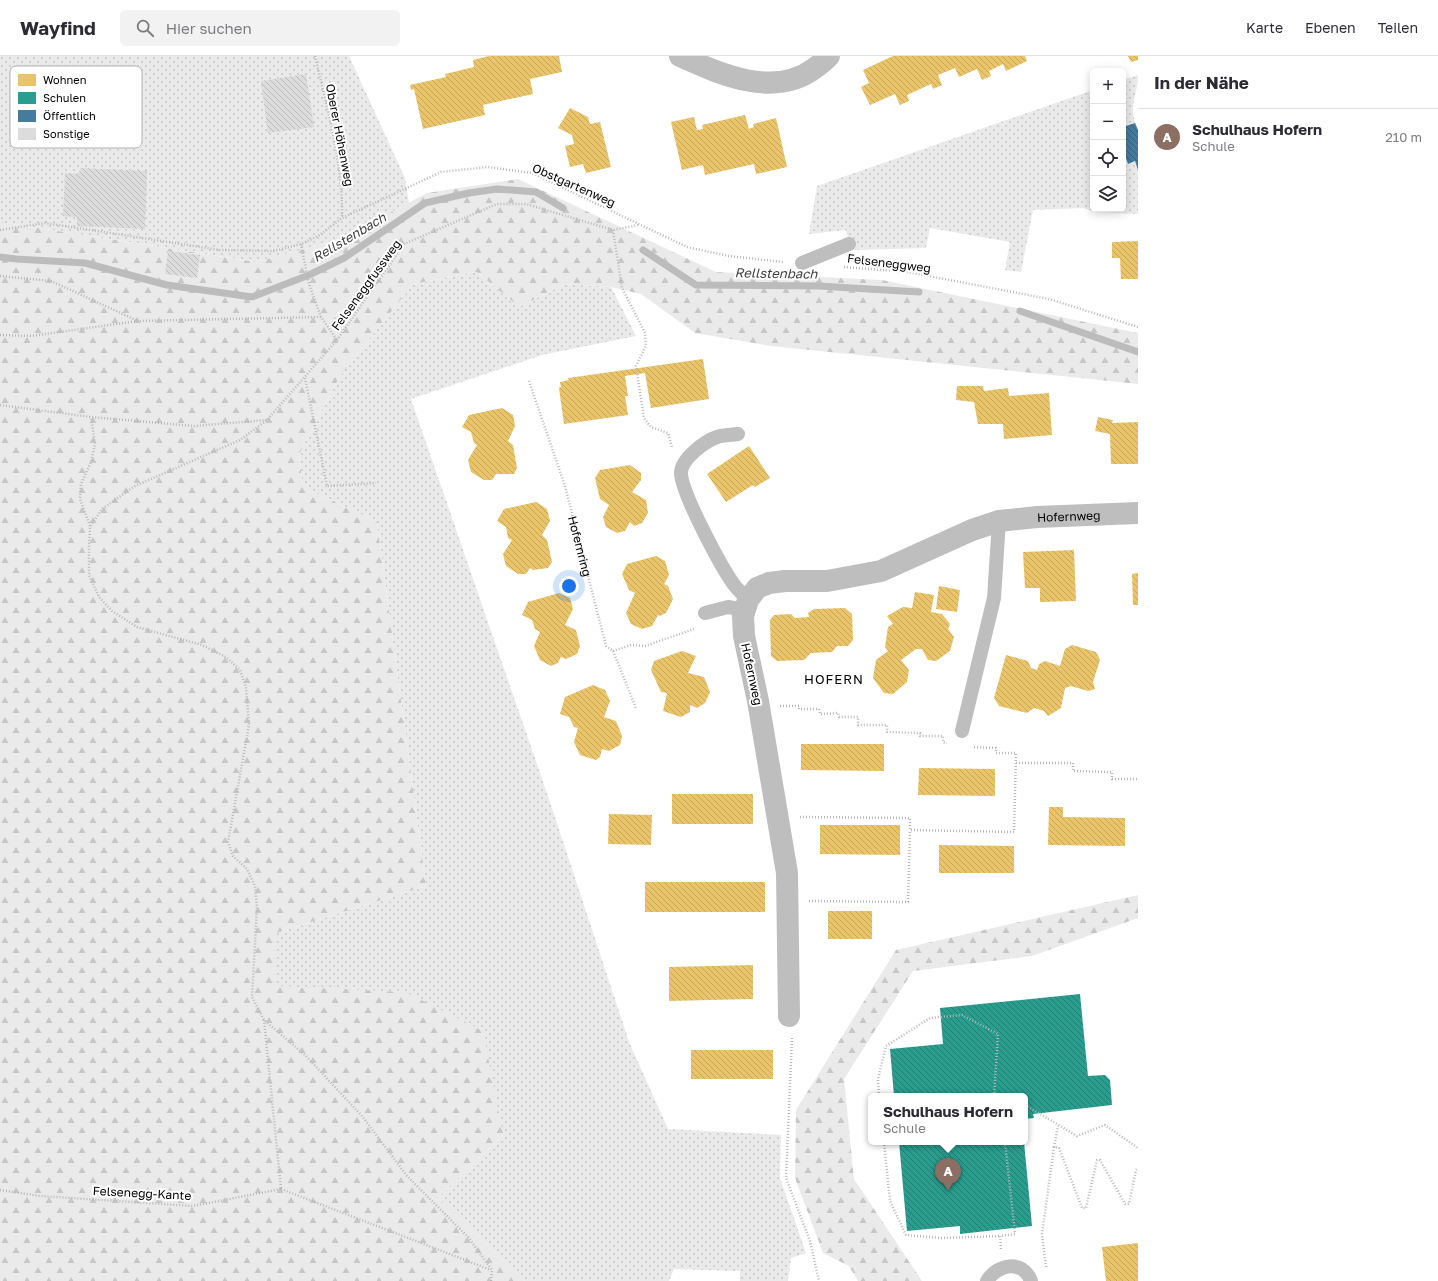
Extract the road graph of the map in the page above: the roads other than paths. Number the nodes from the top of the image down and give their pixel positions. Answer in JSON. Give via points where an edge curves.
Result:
{"nodes":[{"id":1,"x":680,"y":56,"type":"edge"},
{"id":2,"x":828,"y":56,"type":"edge"},
{"id":3,"x":849,"y":244,"type":"dead end"},
{"id":4,"x":802,"y":263,"type":"road end"},
{"id":5,"x":738,"y":434,"type":"dead end"},
{"id":6,"x":1138,"y":513,"type":"edge"},
{"id":7,"x":999,"y":521,"type":"junction"},
{"id":8,"x":747,"y":605,"type":"junction"},
{"id":9,"x":705,"y":613,"type":"dead end"},
{"id":10,"x":962,"y":731,"type":"dead end"},
{"id":11,"x":789,"y":1016,"type":"road end"},
{"id":12,"x":987,"y":1281,"type":"edge"},
{"id":13,"x":1030,"y":1281,"type":"edge"}],
"edges":[{"from":1,"to":2,"type":"street","via":[[750,82],[784,82],[805,75]]},
{"from":3,"to":4,"type":"lane"},
{"from":5,"to":8,"type":"lane","via":[[717,437],[698,447],[685,462],[681,472],[686,493],[699,522]]},
{"from":6,"to":7,"type":"street","name":"Hofernweg"},
{"from":7,"to":8,"type":"street","name":"Hofernweg","via":[[972,530],[881,571],[827,581],[769,583],[757,588]]},
{"from":7,"to":10,"type":"lane","via":[[994,598]]},
{"from":8,"to":9,"type":"lane"},
{"from":8,"to":11,"type":"street","name":"Hofernweg","via":[[744,636],[758,701],[787,873]]},
{"from":12,"to":13,"type":"lane","via":[[1003,1266],[1018,1268],[1025,1272]]}]}
